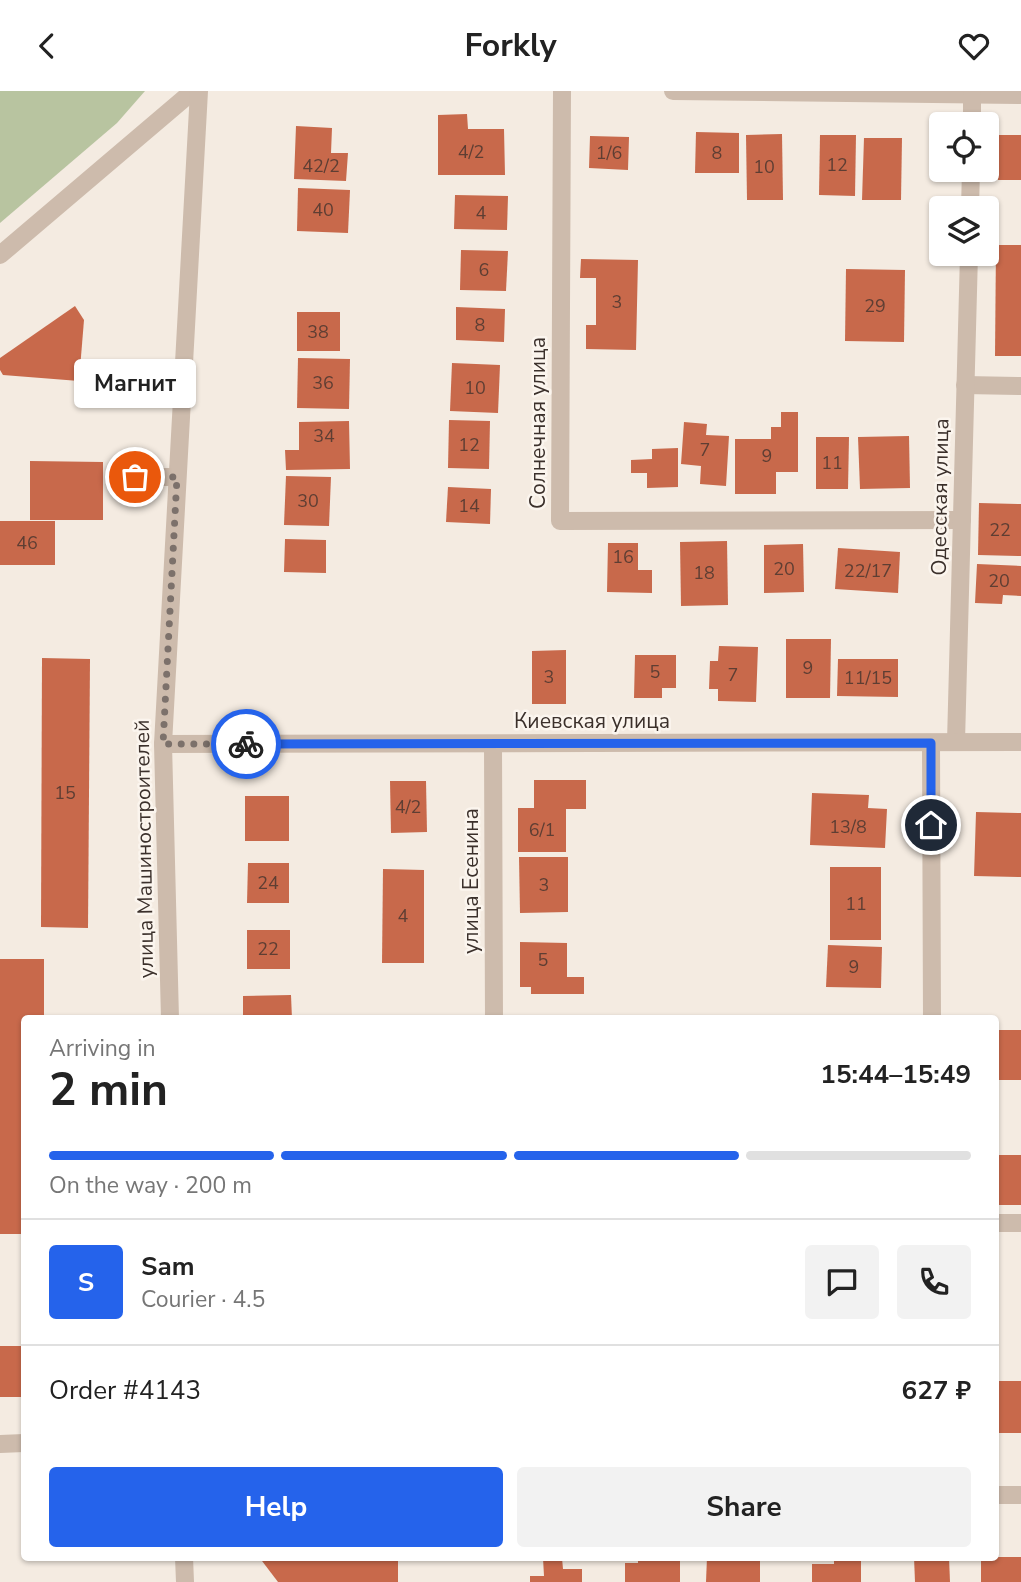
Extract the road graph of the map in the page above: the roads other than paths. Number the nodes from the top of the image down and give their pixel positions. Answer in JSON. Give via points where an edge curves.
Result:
{"nodes":[{"id":1,"x":193,"y":91,"type":"edge"},
{"id":2,"x":198,"y":91,"type":"edge"},
{"id":3,"x":562,"y":91,"type":"edge"},
{"id":4,"x":673,"y":91,"type":"edge"},
{"id":5,"x":809,"y":92,"type":"edge"},
{"id":6,"x":972,"y":95,"type":"junction"},
{"id":7,"x":1021,"y":95,"type":"edge"},
{"id":8,"x":972,"y":112,"type":"edge"},
{"id":9,"x":0,"y":255,"type":"edge"},
{"id":10,"x":968,"y":266,"type":"edge"},
{"id":11,"x":965,"y":384,"type":"junction"},
{"id":12,"x":1021,"y":386,"type":"edge"},
{"id":13,"x":135,"y":477,"type":"dead end"},
{"id":14,"x":177,"y":477,"type":"junction"},
{"id":15,"x":962,"y":520,"type":"junction"},
{"id":16,"x":956,"y":742,"type":"junction"},
{"id":17,"x":1021,"y":742,"type":"edge"},
{"id":18,"x":931,"y":743,"type":"junction"},
{"id":19,"x":163,"y":744,"type":"junction"},
{"id":20,"x":493,"y":744,"type":"junction"},
{"id":21,"x":170,"y":1015,"type":"edge"},
{"id":22,"x":494,"y":1015,"type":"edge"},
{"id":23,"x":932,"y":1015,"type":"edge"},
{"id":24,"x":999,"y":1223,"type":"edge"},
{"id":25,"x":1021,"y":1223,"type":"edge"},
{"id":26,"x":21,"y":1443,"type":"edge"},
{"id":27,"x":0,"y":1444,"type":"edge"},
{"id":28,"x":1021,"y":1495,"type":"edge"},
{"id":29,"x":999,"y":1496,"type":"edge"},
{"id":30,"x":184,"y":1561,"type":"edge"},
{"id":31,"x":185,"y":1582,"type":"edge"}],
"edges":[{"from":1,"to":9,"type":"street"},
{"from":2,"to":14,"type":"street","name":"улица Машиностроителей"},
{"from":3,"to":15,"type":"street","name":"Солнечная улица","via":[[560,521]]},
{"from":4,"to":5,"type":"street"},
{"from":5,"to":6,"type":"street"},
{"from":6,"to":7,"type":"street"},
{"from":6,"to":8,"type":"street"},
{"from":10,"to":11,"type":"street","name":"Одесская улица"},
{"from":11,"to":12,"type":"street"},
{"from":11,"to":15,"type":"street","name":"Одесская улица"},
{"from":13,"to":14,"type":"street"},
{"from":14,"to":19,"type":"street","name":"улица Машиностроителей"},
{"from":15,"to":16,"type":"street","name":"Одесская улица"},
{"from":16,"to":17,"type":"street","name":"Киевская улица"},
{"from":16,"to":18,"type":"street","name":"Киевская улица"},
{"from":18,"to":20,"type":"street","name":"Киевская улица"},
{"from":18,"to":23,"type":"street"},
{"from":19,"to":20,"type":"street","name":"Киевская улица"},
{"from":19,"to":21,"type":"street","name":"улица Машиностроителей"},
{"from":20,"to":22,"type":"street","name":"улица Есенина"},
{"from":24,"to":25,"type":"street"},
{"from":26,"to":27,"type":"street"},
{"from":28,"to":29,"type":"street"},
{"from":30,"to":31,"type":"street"}]}
